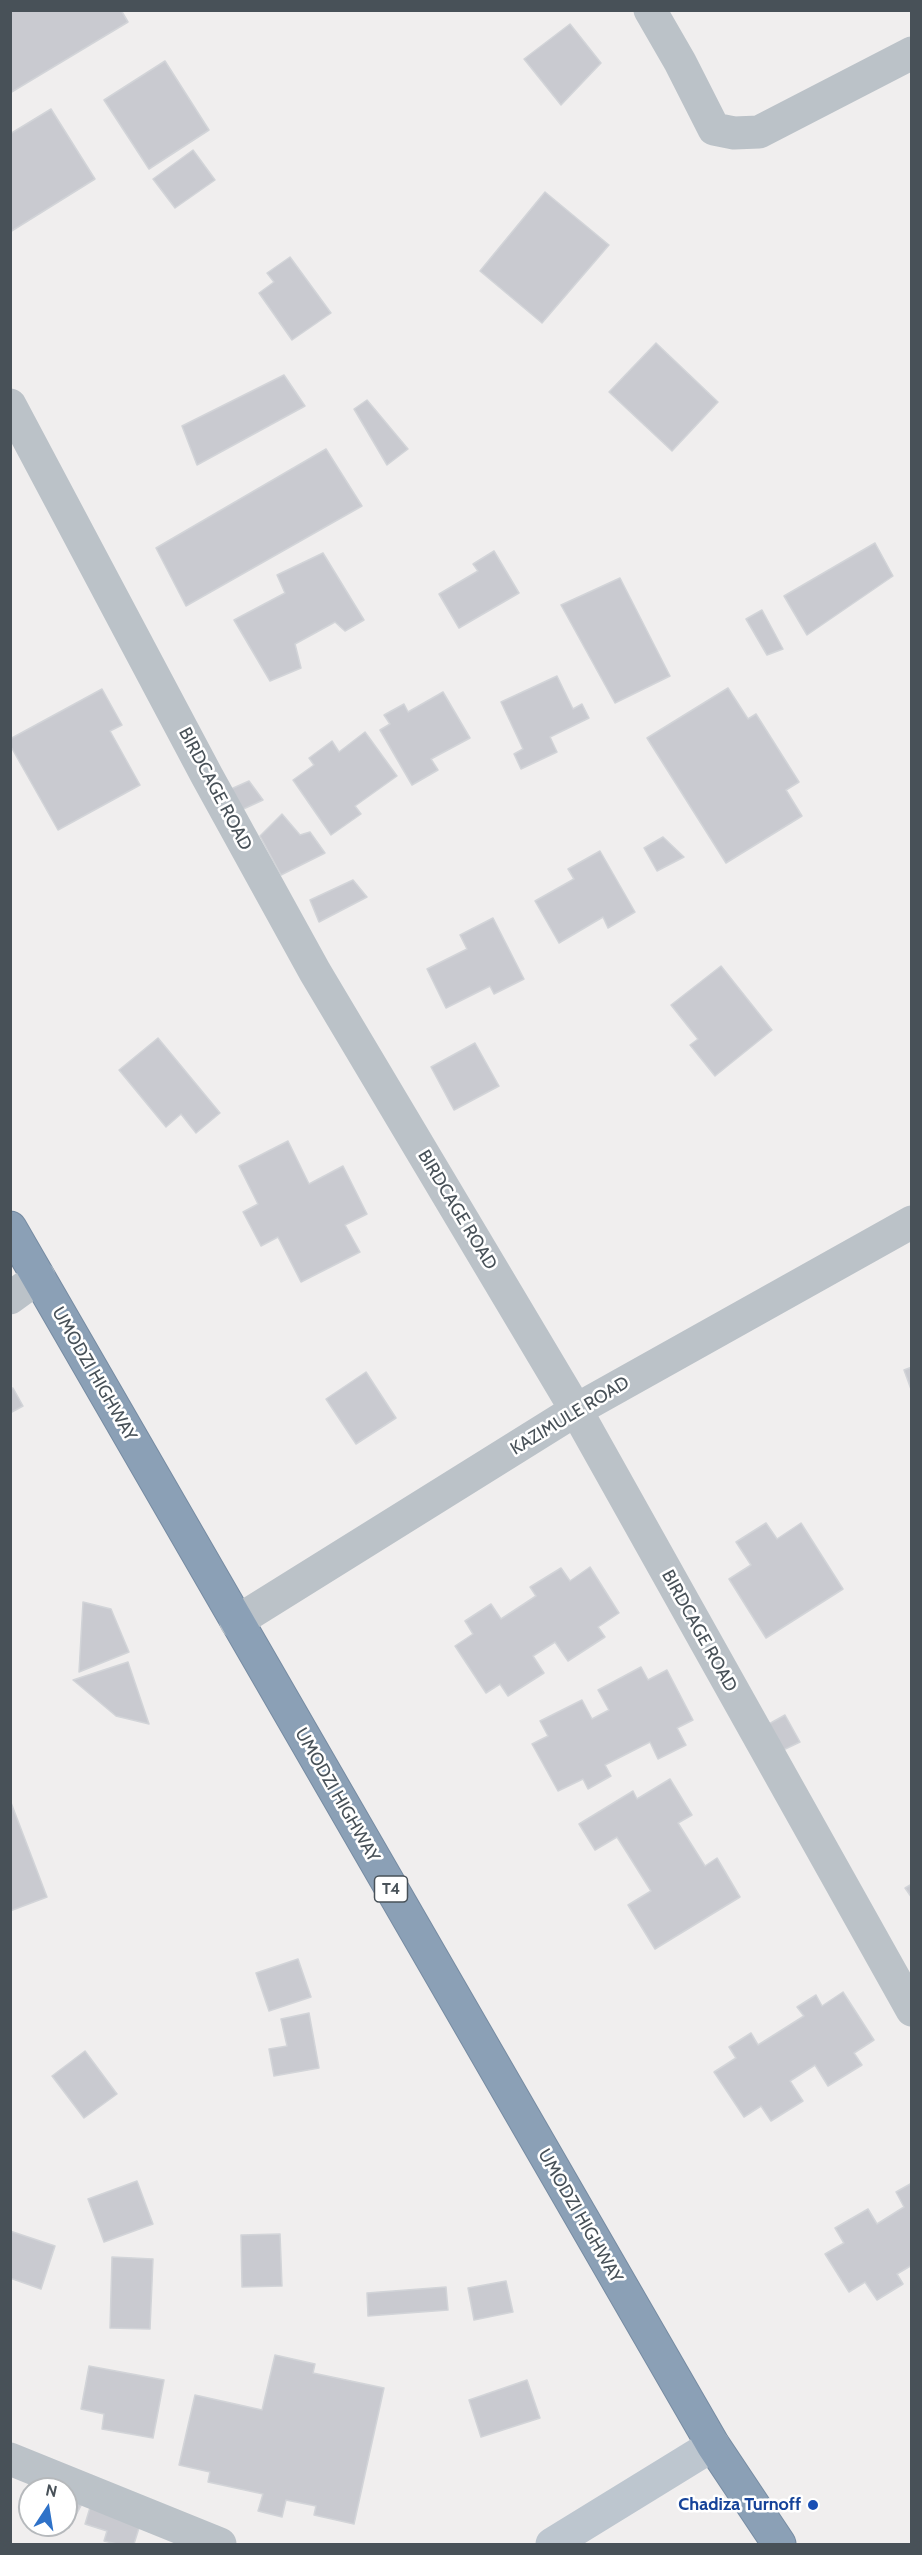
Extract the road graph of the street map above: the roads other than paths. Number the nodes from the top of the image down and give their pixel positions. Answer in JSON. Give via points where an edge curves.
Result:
{"nodes":[{"id":1,"x":650,"y":10,"type":"edge"},
{"id":2,"x":912,"y":53,"type":"edge"},
{"id":3,"x":10,"y":405,"type":"edge"},
{"id":4,"x":912,"y":1222,"type":"edge"},
{"id":5,"x":10,"y":1228,"type":"edge"},
{"id":6,"x":39,"y":1277,"type":"junction"},
{"id":7,"x":10,"y":1298,"type":"edge"},
{"id":8,"x":576,"y":1410,"type":"junction"},
{"id":9,"x":236,"y":1622,"type":"junction"},
{"id":10,"x":912,"y":2010,"type":"edge"},
{"id":11,"x":713,"y":2445,"type":"junction"},
{"id":12,"x":10,"y":2460,"type":"edge"},
{"id":13,"x":220,"y":2544,"type":"edge"},
{"id":14,"x":552,"y":2544,"type":"edge"},
{"id":15,"x":779,"y":2544,"type":"edge"}],
"edges":[{"from":1,"to":2,"type":"street","via":[[714,129],[734,133],[759,132]]},
{"from":3,"to":8,"type":"street","name":"BIRDCAGE ROAD","via":[[315,972]]},
{"from":4,"to":8,"type":"street","name":"KAZIMULE ROAD"},
{"from":5,"to":6,"type":"highway","name":"UMODZI HIGHWAY","number":"T4"},
{"from":6,"to":7,"type":"street"},
{"from":6,"to":9,"type":"highway","name":"UMODZI HIGHWAY","number":"T4"},
{"from":8,"to":9,"type":"street","name":"KAZIMULE ROAD"},
{"from":8,"to":10,"type":"street","name":"BIRDCAGE ROAD"},
{"from":9,"to":11,"type":"highway","name":"UMODZI HIGHWAY","number":"T4"},
{"from":11,"to":14,"type":"main road"},
{"from":11,"to":15,"type":"highway","name":"UMODZI HIGHWAY","number":"T4"},
{"from":12,"to":13,"type":"street"}]}
